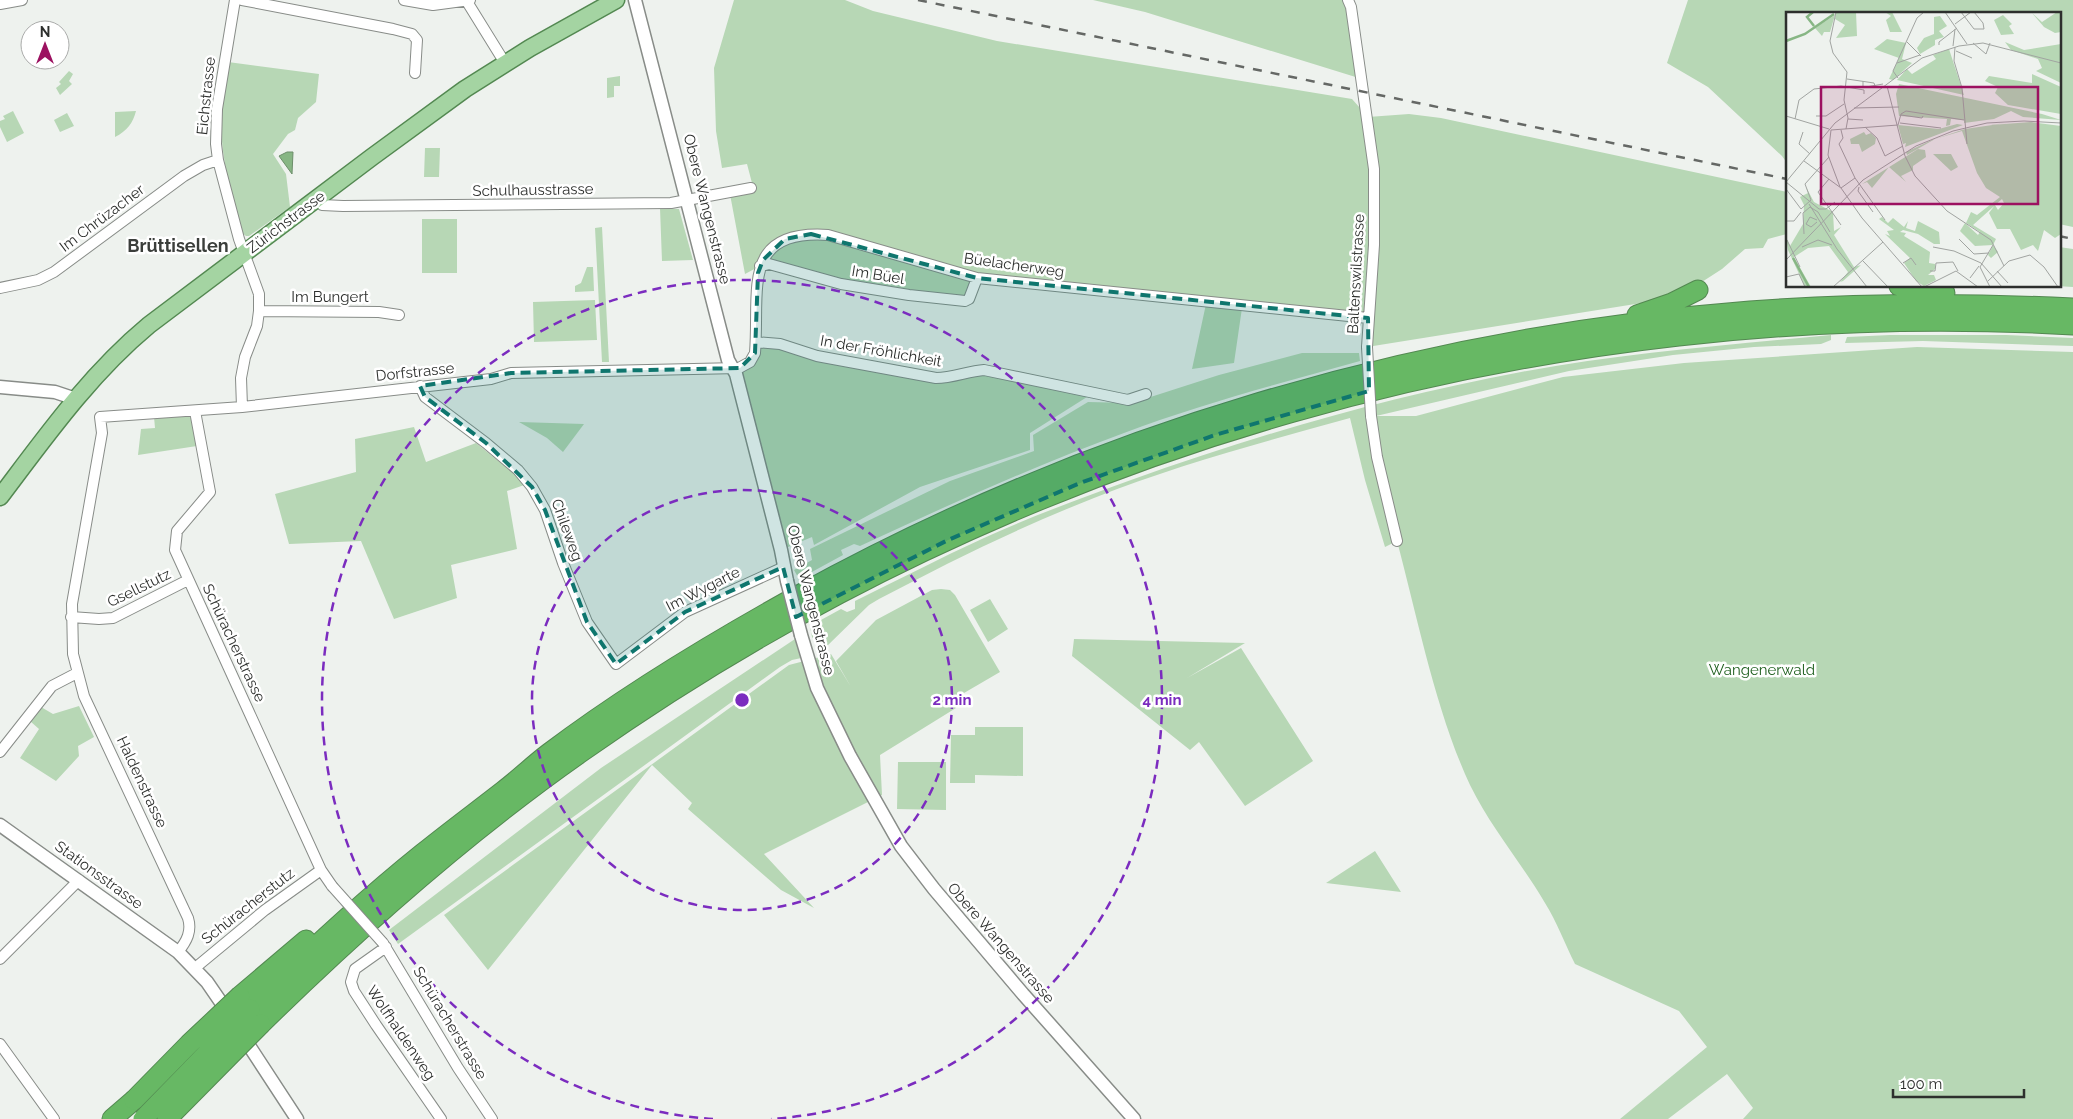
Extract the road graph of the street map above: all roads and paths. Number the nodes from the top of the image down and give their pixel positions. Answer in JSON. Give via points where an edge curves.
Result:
{"nodes":[{"id":1,"x":22,"y":0,"type":"edge"},
{"id":2,"x":235,"y":0,"type":"edge"},
{"id":3,"x":242,"y":0,"type":"edge"},
{"id":4,"x":404,"y":0,"type":"edge"},
{"id":5,"x":467,"y":0,"type":"edge"},
{"id":6,"x":616,"y":0,"type":"edge"},
{"id":7,"x":635,"y":0,"type":"edge"},
{"id":8,"x":0,"y":4,"type":"edge"},
{"id":9,"x":1350,"y":4,"type":"edge"},
{"id":10,"x":505,"y":63,"type":"junction"},
{"id":11,"x":415,"y":73,"type":"dead end"},
{"id":12,"x":218,"y":160,"type":"junction"},
{"id":13,"x":751,"y":188,"type":"dead end"},
{"id":14,"x":318,"y":199,"type":"junction"},
{"id":15,"x":688,"y":201,"type":"junction"},
{"id":16,"x":245,"y":253,"type":"junction"},
{"id":17,"x":760,"y":266,"type":"junction"},
{"id":18,"x":977,"y":278,"type":"junction"},
{"id":19,"x":0,"y":288,"type":"edge"},
{"id":20,"x":1908,"y":288,"type":"edge"},
{"id":21,"x":1698,"y":290,"type":"dead end"},
{"id":22,"x":2073,"y":307,"type":"edge"},
{"id":23,"x":260,"y":311,"type":"junction"},
{"id":24,"x":400,"y":315,"type":"dead end"},
{"id":25,"x":1368,"y":318,"type":"junction"},
{"id":26,"x":2073,"y":326,"type":"edge"},
{"id":27,"x":1605,"y":327,"type":"junction"},
{"id":28,"x":756,"y":342,"type":"junction"},
{"id":29,"x":732,"y":368,"type":"junction"},
{"id":30,"x":420,"y":386,"type":"junction"},
{"id":31,"x":0,"y":387,"type":"edge"},
{"id":32,"x":1146,"y":394,"type":"dead end"},
{"id":33,"x":76,"y":399,"type":"junction"},
{"id":34,"x":242,"y":407,"type":"junction"},
{"id":35,"x":196,"y":411,"type":"junction"},
{"id":36,"x":100,"y":417,"type":"joint"},
{"id":37,"x":0,"y":497,"type":"edge"},
{"id":38,"x":1397,"y":541,"type":"dead end"},
{"id":39,"x":784,"y":567,"type":"junction"},
{"id":40,"x":188,"y":580,"type":"junction"},
{"id":41,"x":71,"y":617,"type":"junction"},
{"id":42,"x":616,"y":664,"type":"joint"},
{"id":43,"x":77,"y":673,"type":"junction"},
{"id":44,"x":0,"y":752,"type":"edge"},
{"id":45,"x":546,"y":755,"type":"junction"},
{"id":46,"x":0,"y":825,"type":"edge"},
{"id":47,"x":322,"y":870,"type":"junction"},
{"id":48,"x":79,"y":880,"type":"junction"},
{"id":49,"x":385,"y":945,"type":"junction"},
{"id":50,"x":178,"y":952,"type":"junction"},
{"id":51,"x":0,"y":959,"type":"edge"},
{"id":52,"x":195,"y":968,"type":"junction"},
{"id":53,"x":250,"y":1010,"type":"junction"},
{"id":54,"x":0,"y":1044,"type":"edge"},
{"id":55,"x":134,"y":1100,"type":"junction"},
{"id":56,"x":54,"y":1119,"type":"edge"},
{"id":57,"x":112,"y":1119,"type":"edge"},
{"id":58,"x":121,"y":1119,"type":"edge"},
{"id":59,"x":143,"y":1119,"type":"edge"},
{"id":60,"x":168,"y":1119,"type":"edge"},
{"id":61,"x":297,"y":1119,"type":"edge"},
{"id":62,"x":441,"y":1119,"type":"edge"},
{"id":63,"x":492,"y":1119,"type":"edge"},
{"id":64,"x":1134,"y":1119,"type":"edge"}],
"edges":[{"from":1,"to":8,"type":"street"},
{"from":2,"to":12,"type":"street","name":"Eichstrasse","via":[[217,109]]},
{"from":3,"to":11,"type":"street","via":[[412,34],[417,40]]},
{"from":4,"to":5,"type":"street","via":[[433,5]]},
{"from":5,"to":10,"type":"street"},
{"from":6,"to":10,"type":"main road","name":"Zürichstrasse"},
{"from":7,"to":15,"type":"street","name":"Obere Wangenstrasse"},
{"from":9,"to":25,"type":"street","name":"Baltenswilstrasse","via":[[1374,169],[1374,245]]},
{"from":10,"to":14,"type":"main road","name":"Zürichstrasse","via":[[372,156]]},
{"from":12,"to":16,"type":"street","name":"Eichstrasse"},
{"from":12,"to":19,"type":"street","name":"Im Chrüzacher","via":[[184,176],[46,277]]},
{"from":13,"to":15,"type":"street","name":"Schulhausstrasse"},
{"from":14,"to":15,"type":"street","name":"Schulhausstrasse","via":[[322,205],[343,206]]},
{"from":14,"to":16,"type":"main road","name":"Zürichstrasse"},
{"from":15,"to":29,"type":"street","name":"Obere Wangenstrasse"},
{"from":16,"to":23,"type":"street","name":"Eichstrasse","via":[[257,288]]},
{"from":16,"to":33,"type":"main road","name":"Zürichstrasse","via":[[141,332]]},
{"from":17,"to":18,"type":"street","name":"Büelacherweg","via":[[784,239],[811,234],[828,235]]},
{"from":17,"to":18,"type":"street","name":"Im Büel","via":[[769,264],[848,285],[965,301],[969,299]]},
{"from":17,"to":28,"type":"street"},
{"from":18,"to":25,"type":"street","name":"Büelacherweg"},
{"from":20,"to":22,"type":"highway","via":[[1932,293],[2025,296]]},
{"from":21,"to":27,"type":"highway"},
{"from":22,"to":27,"type":"highway","via":[[1968,304],[1844,306],[1722,314]]},
{"from":23,"to":24,"type":"street","name":"Im Bungert"},
{"from":23,"to":34,"type":"street","via":[[241,378]]},
{"from":25,"to":38,"type":"street","name":"Baltenswilstrasse","bridge":true,"via":[[1371,416]]},
{"from":26,"to":53,"type":"highway","via":[[1950,322],[1809,325],[1695,334],[1563,352],[1439,375],[1307,408],[1170,450],[1080,483],[862,581],[732,654],[636,714],[549,775],[443,857],[365,924]]},
{"from":27,"to":45,"type":"highway","via":[[1490,346],[1340,380],[1213,417],[1056,474],[914,536],[778,607],[666,673]]},
{"from":28,"to":29,"type":"street","via":[[750,362]]},
{"from":28,"to":32,"type":"street","name":"In der Fröhlichkeit","via":[[780,344],[817,356],[936,378],[984,370],[1128,400]]},
{"from":29,"to":30,"type":"street","name":"Dorfstrasse","via":[[511,373],[491,379]]},
{"from":29,"to":39,"type":"street","name":"Obere Wangenstrasse"},
{"from":30,"to":34,"type":"street","name":"Dorfstrasse"},
{"from":30,"to":42,"type":"street","name":"Chileweg","via":[[425,398],[486,443],[518,470],[532,487],[545,510],[587,622]]},
{"from":31,"to":33,"type":"street","via":[[54,392]]},
{"from":33,"to":37,"type":"main road","name":"Zürichstrasse"},
{"from":34,"to":35,"type":"street","name":"Dorfstrasse"},
{"from":35,"to":36,"type":"street","name":"Dorfstrasse"},
{"from":35,"to":40,"type":"street","name":"Schüracherstrasse","via":[[210,492],[176,535],[175,550]]},
{"from":36,"to":41,"type":"street","name":"Haldenstrasse","via":[[102,433]]},
{"from":39,"to":42,"type":"street","name":"Im Wygarte","via":[[685,612]]},
{"from":39,"to":64,"type":"street","name":"Obere Wangenstrasse","bridge":true,"via":[[816,688],[901,846],[1017,986]]},
{"from":40,"to":41,"type":"street","name":"Gsellstutz","via":[[113,618]]},
{"from":40,"to":47,"type":"street","name":"Schüracherstrasse"},
{"from":41,"to":43,"type":"street","name":"Haldenstrasse"},
{"from":43,"to":44,"type":"street","via":[[52,686]]},
{"from":43,"to":50,"type":"street","name":"Haldenstrasse","via":[[84,696],[188,918],[188,936]]},
{"from":45,"to":53,"type":"highway","via":[[349,916]]},
{"from":45,"to":53,"type":"highway","via":[[503,782],[419,845]]},
{"from":46,"to":48,"type":"street","name":"Stationsstrasse"},
{"from":47,"to":49,"type":"street","name":"Schüracherstrasse","bridge":true,"via":[[332,886]]},
{"from":47,"to":52,"type":"street","name":"Schüracherstutz","via":[[265,910]]},
{"from":48,"to":50,"type":"street","name":"Stationsstrasse"},
{"from":48,"to":51,"type":"street"},
{"from":49,"to":62,"type":"street","name":"Wolfhaldenweg","via":[[355,969],[351,982],[362,1005]]},
{"from":49,"to":63,"type":"street","name":"Schüracherstrasse"},
{"from":50,"to":52,"type":"street"},
{"from":52,"to":61,"type":"street","via":[[218,997]]},
{"from":53,"to":55,"type":"highway","bridge":true,"via":[[189,1044]]},
{"from":53,"to":59,"type":"highway","bridge":true},
{"from":53,"to":60,"type":"highway","bridge":true},
{"from":54,"to":56,"type":"street"},
{"from":55,"to":57,"type":"highway"},
{"from":55,"to":58,"type":"highway"}]}
